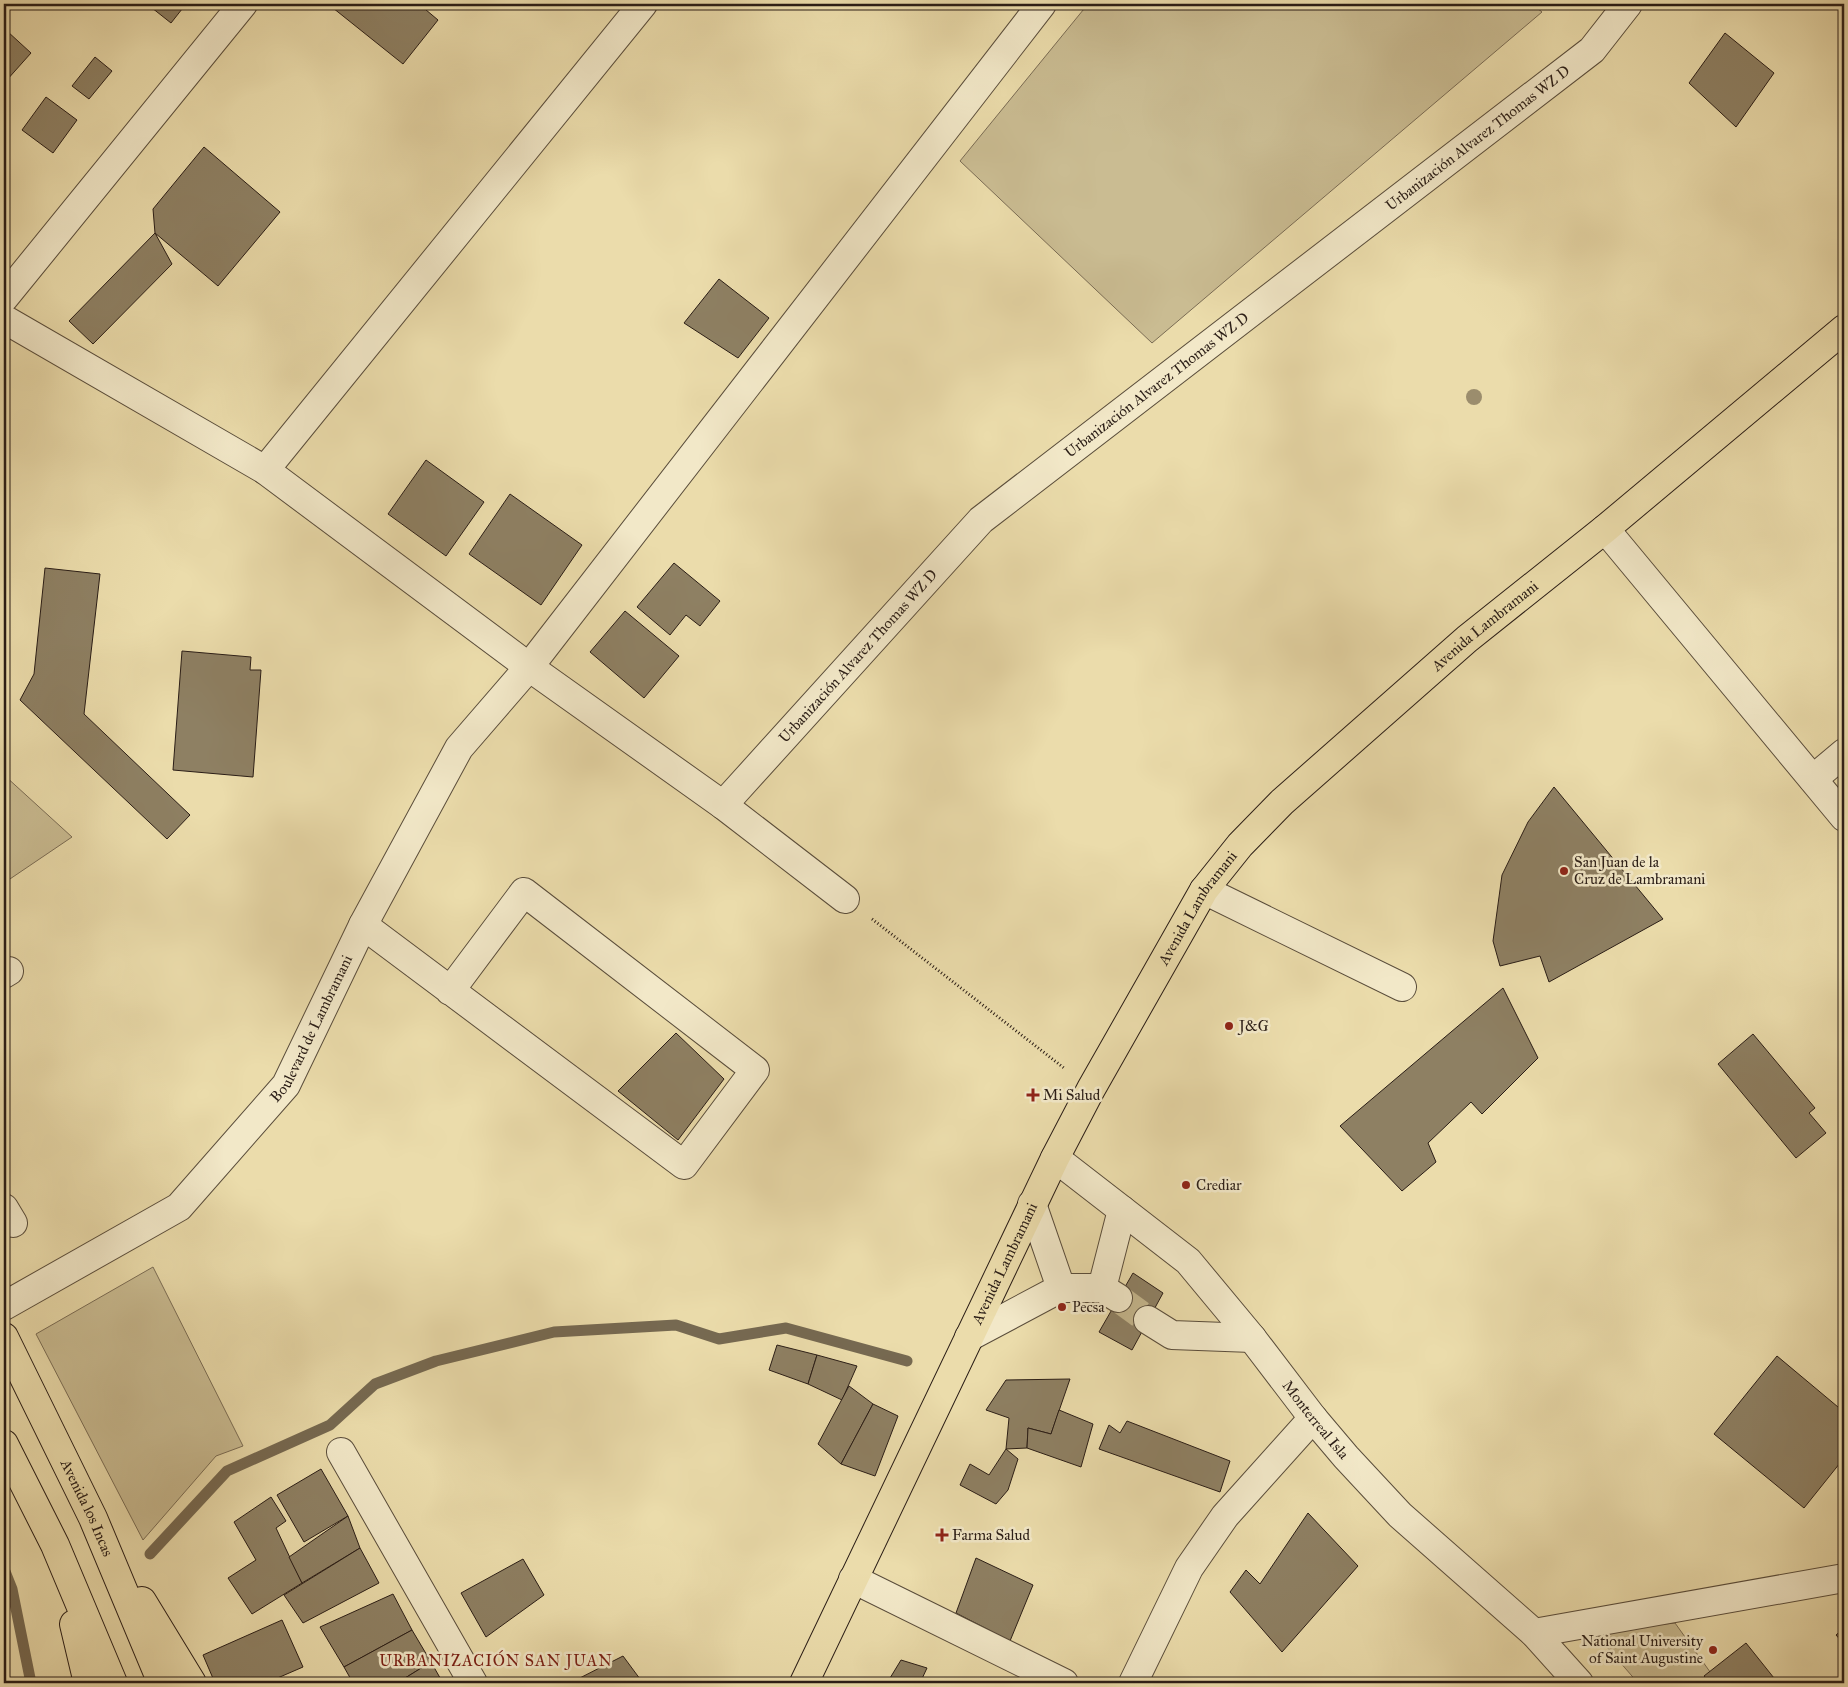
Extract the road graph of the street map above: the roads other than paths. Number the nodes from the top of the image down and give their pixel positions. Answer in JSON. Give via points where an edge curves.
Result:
{"nodes":[{"id":1,"x":244,"y":4,"type":"edge"},
{"id":2,"x":643,"y":4,"type":"edge"},
{"id":3,"x":1042,"y":4,"type":"edge"},
{"id":4,"x":1628,"y":4,"type":"edge"},
{"id":5,"x":4,"y":298,"type":"edge"},
{"id":6,"x":4,"y":319,"type":"edge"},
{"id":7,"x":1844,"y":329,"type":"edge"},
{"id":8,"x":265,"y":470,"type":"junction"},
{"id":9,"x":1605,"y":529,"type":"junction"},
{"id":10,"x":529,"y":667,"type":"junction"},
{"id":11,"x":1844,"y":753,"type":"edge"},
{"id":12,"x":1813,"y":779,"type":"junction"},
{"id":13,"x":723,"y":805,"type":"junction"},
{"id":14,"x":1844,"y":817,"type":"edge"},
{"id":15,"x":1204,"y":890,"type":"junction"},
{"id":16,"x":845,"y":899,"type":"road end"},
{"id":17,"x":363,"y":925,"type":"junction"},
{"id":18,"x":1402,"y":987,"type":"dead end"},
{"id":19,"x":450,"y":991,"type":"junction"},
{"id":20,"x":1054,"y":1158,"type":"junction"},
{"id":21,"x":1032,"y":1204,"type":"junction"},
{"id":22,"x":1122,"y":1210,"type":"junction"},
{"id":23,"x":1061,"y":1288,"type":"junction"},
{"id":24,"x":4,"y":1306,"type":"edge"},
{"id":25,"x":1148,"y":1320,"type":"tunnel mouth"},
{"id":26,"x":4,"y":1337,"type":"edge"},
{"id":27,"x":969,"y":1337,"type":"junction"},
{"id":28,"x":1252,"y":1338,"type":"junction"},
{"id":29,"x":1313,"y":1418,"type":"junction"},
{"id":30,"x":4,"y":1444,"type":"edge"},
{"id":31,"x":341,"y":1452,"type":"dead end"},
{"id":32,"x":93,"y":1518,"type":"junction"},
{"id":33,"x":55,"y":1545,"type":"junction"},
{"id":34,"x":1844,"y":1578,"type":"edge"},
{"id":35,"x":854,"y":1579,"type":"junction"},
{"id":36,"x":1534,"y":1633,"type":"junction"},
{"id":37,"x":88,"y":1683,"type":"edge"},
{"id":38,"x":113,"y":1683,"type":"edge"},
{"id":39,"x":162,"y":1683,"type":"edge"},
{"id":40,"x":192,"y":1683,"type":"edge"},
{"id":41,"x":473,"y":1683,"type":"edge"},
{"id":42,"x":804,"y":1683,"type":"edge"},
{"id":43,"x":1064,"y":1683,"type":"edge"},
{"id":44,"x":1133,"y":1683,"type":"edge"},
{"id":45,"x":1579,"y":1683,"type":"edge"}],
"edges":[{"from":1,"to":5,"type":"street"},
{"from":2,"to":8,"type":"street"},
{"from":3,"to":10,"type":"street","name":"Boulevard de Lambramani"},
{"from":4,"to":13,"type":"street","name":"Urbanización Alvarez Thomas WZ D","via":[[1592,50],[981,520]]},
{"from":6,"to":8,"type":"street"},
{"from":7,"to":9,"type":"main road","name":"Avenida Lambramani"},
{"from":8,"to":10,"type":"street"},
{"from":9,"to":12,"type":"street"},
{"from":9,"to":15,"type":"main road","name":"Avenida Lambramani","via":[[1467,639],[1282,802],[1240,845]]},
{"from":10,"to":13,"type":"street"},
{"from":10,"to":17,"type":"street","name":"Boulevard de Lambramani","via":[[459,748]]},
{"from":11,"to":12,"type":"street"},
{"from":12,"to":14,"type":"street"},
{"from":13,"to":16,"type":"street"},
{"from":15,"to":18,"type":"street"},
{"from":15,"to":20,"type":"main road","name":"Avenida Lambramani"},
{"from":17,"to":19,"type":"street"},
{"from":17,"to":24,"type":"street","name":"Boulevard de Lambramani","via":[[286,1085],[179,1207]]},
{"from":19,"to":19,"type":"street","via":[[684,1165],[755,1070],[524,892]]},
{"from":20,"to":21,"type":"main road","name":"Avenida Lambramani"},
{"from":20,"to":22,"type":"street","name":"Monterreal Isla"},
{"from":21,"to":23,"type":"street"},
{"from":21,"to":27,"type":"main road","name":"Avenida Lambramani"},
{"from":22,"to":23,"type":"street","via":[[1110,1293]]},
{"from":22,"to":28,"type":"street","name":"Monterreal Isla","via":[[1188,1261]]},
{"from":23,"to":27,"type":"street"},
{"from":25,"to":28,"type":"street","via":[[1172,1336]]},
{"from":26,"to":32,"type":"main road","name":"Avenida los Incas"},
{"from":27,"to":35,"type":"main road","name":"Avenida Lambramani"},
{"from":28,"to":29,"type":"street","name":"Monterreal Isla"},
{"from":29,"to":36,"type":"street","name":"Monterreal Isla","via":[[1400,1515]]},
{"from":29,"to":44,"type":"street","via":[[1225,1516],[1189,1568]]},
{"from":30,"to":33,"type":"main road"},
{"from":31,"to":41,"type":"street"},
{"from":32,"to":39,"type":"main road","name":"Avenida los Incas"},
{"from":32,"to":40,"type":"main road"},
{"from":33,"to":37,"type":"main road"},
{"from":33,"to":38,"type":"main road"},
{"from":34,"to":36,"type":"street"},
{"from":35,"to":42,"type":"main road","name":"Avenida Lambramani"},
{"from":35,"to":43,"type":"street"},
{"from":36,"to":45,"type":"street","name":"Monterreal Isla"}]}
